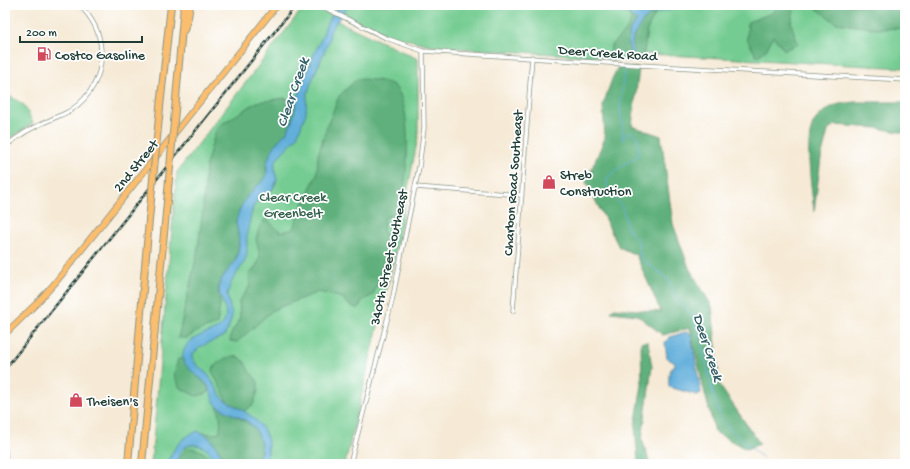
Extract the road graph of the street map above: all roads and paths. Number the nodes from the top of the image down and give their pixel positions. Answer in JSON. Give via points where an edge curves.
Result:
{"nodes":[{"id":1,"x":79,"y":5,"type":"edge"},
{"id":2,"x":171,"y":5,"type":"edge"},
{"id":3,"x":184,"y":5,"type":"edge"},
{"id":4,"x":190,"y":5,"type":"edge"},
{"id":5,"x":277,"y":5,"type":"edge"},
{"id":6,"x":319,"y":5,"type":"edge"},
{"id":7,"x":181,"y":41,"type":"junction"},
{"id":8,"x":423,"y":51,"type":"junction"},
{"id":9,"x":532,"y":57,"type":"junction"},
{"id":10,"x":905,"y":80,"type":"edge"},
{"id":11,"x":5,"y":147,"type":"edge"},
{"id":12,"x":415,"y":187,"type":"junction"},
{"id":13,"x":522,"y":195,"type":"junction"},
{"id":14,"x":513,"y":311,"type":"dead end"},
{"id":15,"x":5,"y":334,"type":"edge"},
{"id":16,"x":146,"y":410,"type":"junction"},
{"id":17,"x":5,"y":451,"type":"edge"},
{"id":18,"x":6,"y":464,"type":"edge"},
{"id":19,"x":126,"y":464,"type":"edge"},
{"id":20,"x":142,"y":464,"type":"edge"},
{"id":21,"x":145,"y":464,"type":"edge"},
{"id":22,"x":350,"y":464,"type":"edge"}],
"edges":[{"from":1,"to":11,"type":"street","via":[[94,23],[100,42],[101,64],[94,86],[71,110],[28,131]]},
{"from":2,"to":19,"type":"highway","bridge":true},
{"from":3,"to":7,"type":"highway"},
{"from":4,"to":7,"type":"highway"},
{"from":5,"to":15,"type":"main road","name":"2nd Street","via":[[55,283]]},
{"from":6,"to":8,"type":"street","name":"Deer Creek Road","via":[[386,38]]},
{"from":7,"to":16,"type":"highway","bridge":true},
{"from":8,"to":9,"type":"street","name":"Deer Creek Road"},
{"from":8,"to":12,"type":"street","name":"340th Street Southeast","via":[[424,128]]},
{"from":9,"to":10,"type":"street","name":"Deer Creek Road"},
{"from":9,"to":13,"type":"street","name":"Charbon Road Southeast"},
{"from":12,"to":13,"type":"street"},
{"from":12,"to":22,"type":"street","name":"340th Street Southeast","via":[[392,301]]},
{"from":13,"to":14,"type":"street","name":"Charbon Road Southeast"},
{"from":16,"to":20,"type":"highway"},
{"from":16,"to":21,"type":"highway"},
{"from":17,"to":18,"type":"street"}]}
